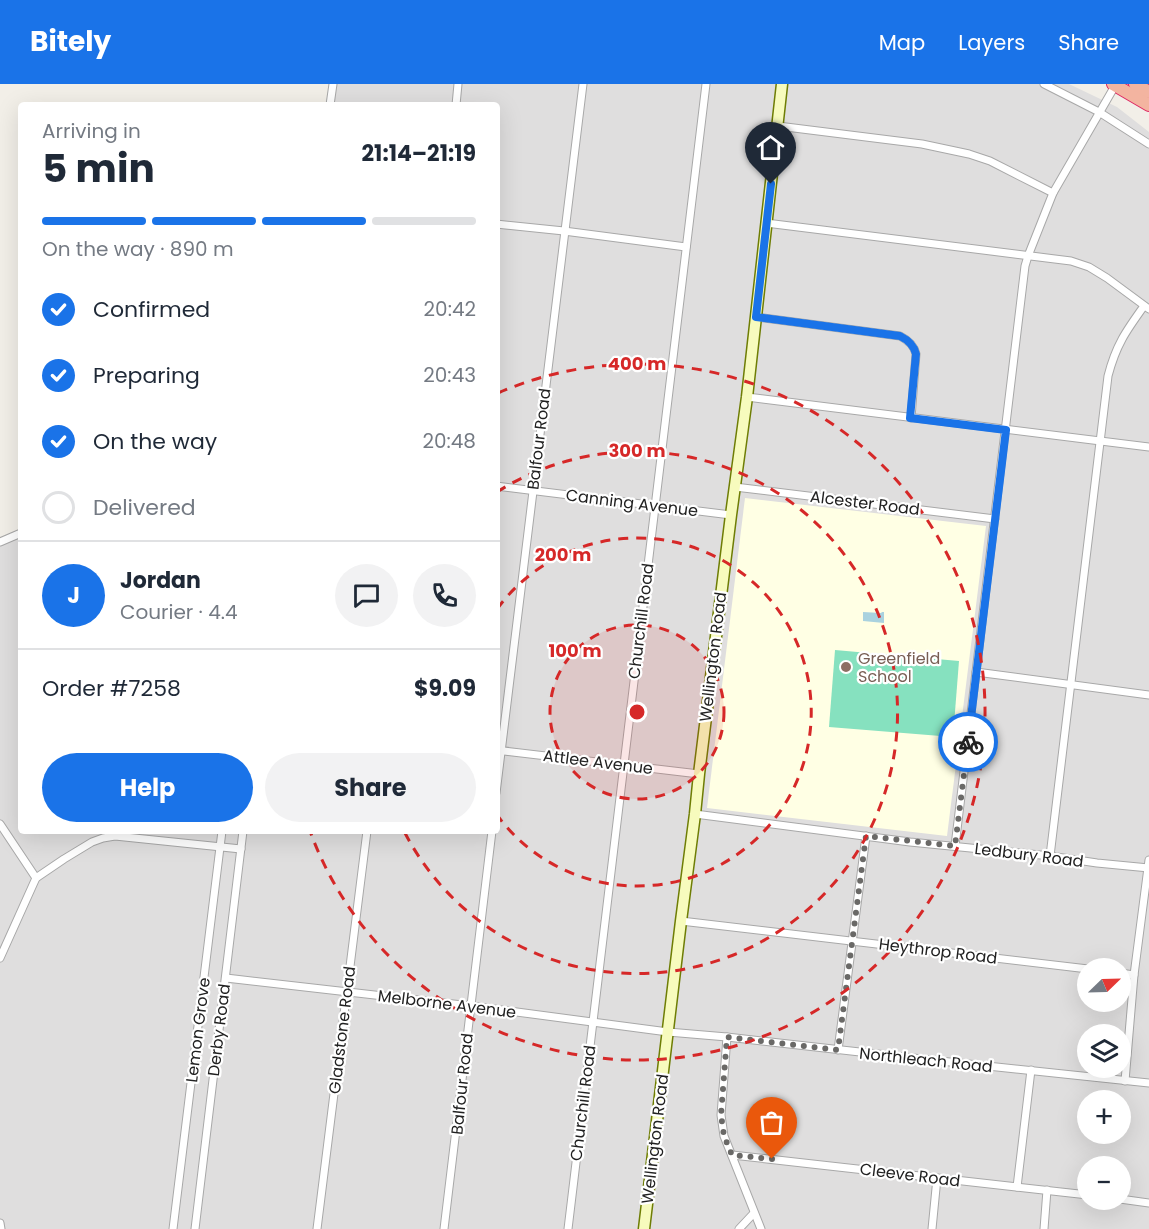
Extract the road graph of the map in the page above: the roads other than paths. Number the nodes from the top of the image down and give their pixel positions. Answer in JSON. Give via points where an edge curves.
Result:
{"nodes":[{"id":1,"x":333,"y":84,"type":"edge"},
{"id":2,"x":458,"y":84,"type":"edge"},
{"id":3,"x":583,"y":84,"type":"edge"},
{"id":4,"x":706,"y":84,"type":"edge"},
{"id":5,"x":782,"y":84,"type":"edge"},
{"id":6,"x":1044,"y":84,"type":"edge"},
{"id":7,"x":1115,"y":84,"type":"edge"},
{"id":8,"x":1135,"y":84,"type":"edge"},
{"id":9,"x":1149,"y":92,"type":"edge"},
{"id":10,"x":330,"y":102,"type":"edge"},
{"id":11,"x":456,"y":102,"type":"edge"},
{"id":12,"x":1149,"y":105,"type":"edge"},
{"id":13,"x":1099,"y":112,"type":"junction"},
{"id":14,"x":778,"y":126,"type":"junction"},
{"id":15,"x":1149,"y":144,"type":"edge"},
{"id":16,"x":1053,"y":194,"type":"junction"},
{"id":17,"x":766,"y":223,"type":"junction"},
{"id":18,"x":500,"y":224,"type":"edge"},
{"id":19,"x":564,"y":231,"type":"junction"},
{"id":20,"x":686,"y":247,"type":"junction"},
{"id":21,"x":1028,"y":256,"type":"junction"},
{"id":22,"x":1147,"y":308,"type":"edge"},
{"id":23,"x":756,"y":317,"type":"junction"},
{"id":24,"x":747,"y":397,"type":"junction"},
{"id":25,"x":910,"y":418,"type":"junction"},
{"id":26,"x":1006,"y":430,"type":"junction"},
{"id":27,"x":1100,"y":441,"type":"junction"},
{"id":28,"x":1149,"y":447,"type":"edge"},
{"id":29,"x":500,"y":486,"type":"edge"},
{"id":30,"x":735,"y":488,"type":"junction"},
{"id":31,"x":533,"y":490,"type":"junction"},
{"id":32,"x":655,"y":506,"type":"junction"},
{"id":33,"x":731,"y":516,"type":"junction"},
{"id":34,"x":995,"y":519,"type":"junction"},
{"id":35,"x":18,"y":534,"type":"edge"},
{"id":36,"x":0,"y":542,"type":"edge"},
{"id":37,"x":976,"y":672,"type":"junction"},
{"id":38,"x":1071,"y":686,"type":"junction"},
{"id":39,"x":1149,"y":695,"type":"edge"},
{"id":40,"x":500,"y":742,"type":"edge"},
{"id":41,"x":500,"y":750,"type":"edge"},
{"id":42,"x":624,"y":765,"type":"junction"},
{"id":43,"x":699,"y":774,"type":"junction"},
{"id":44,"x":695,"y":814,"type":"junction"},
{"id":45,"x":0,"y":824,"type":"edge"},
{"id":46,"x":222,"y":834,"type":"edge"},
{"id":47,"x":243,"y":834,"type":"edge"},
{"id":48,"x":367,"y":834,"type":"edge"},
{"id":49,"x":492,"y":834,"type":"edge"},
{"id":50,"x":866,"y":836,"type":"junction"},
{"id":51,"x":955,"y":846,"type":"junction"},
{"id":52,"x":220,"y":847,"type":"junction"},
{"id":53,"x":241,"y":849,"type":"junction"},
{"id":54,"x":1050,"y":856,"type":"junction"},
{"id":55,"x":1149,"y":865,"type":"edge"},
{"id":56,"x":36,"y":878,"type":"junction"},
{"id":57,"x":681,"y":921,"type":"junction"},
{"id":58,"x":853,"y":940,"type":"junction"},
{"id":59,"x":0,"y":958,"type":"edge"},
{"id":60,"x":1077,"y":968,"type":"edge"},
{"id":61,"x":1131,"y":975,"type":"edge"},
{"id":62,"x":1134,"y":975,"type":"junction"},
{"id":63,"x":226,"y":978,"type":"junction"},
{"id":64,"x":347,"y":992,"type":"junction"},
{"id":65,"x":471,"y":1006,"type":"junction"},
{"id":66,"x":592,"y":1022,"type":"junction"},
{"id":67,"x":668,"y":1032,"type":"junction"},
{"id":68,"x":727,"y":1037,"type":"junction"},
{"id":69,"x":838,"y":1050,"type":"junction"},
{"id":70,"x":1031,"y":1070,"type":"junction"},
{"id":71,"x":1125,"y":1081,"type":"junction"},
{"id":72,"x":1149,"y":1083,"type":"edge"},
{"id":73,"x":732,"y":1155,"type":"junction"},
{"id":74,"x":938,"y":1178,"type":"junction"},
{"id":75,"x":1017,"y":1187,"type":"junction"},
{"id":76,"x":1047,"y":1190,"type":"junction"},
{"id":77,"x":1077,"y":1194,"type":"edge"},
{"id":78,"x":1131,"y":1201,"type":"edge"},
{"id":79,"x":1149,"y":1203,"type":"edge"},
{"id":80,"x":754,"y":1213,"type":"junction"},
{"id":81,"x":0,"y":1223,"type":"edge"},
{"id":82,"x":1,"y":1229,"type":"edge"},
{"id":83,"x":173,"y":1229,"type":"edge"},
{"id":84,"x":195,"y":1229,"type":"edge"},
{"id":85,"x":317,"y":1229,"type":"edge"},
{"id":86,"x":444,"y":1229,"type":"edge"},
{"id":87,"x":568,"y":1229,"type":"edge"},
{"id":88,"x":644,"y":1229,"type":"edge"},
{"id":89,"x":739,"y":1229,"type":"edge"},
{"id":90,"x":761,"y":1229,"type":"edge"},
{"id":91,"x":932,"y":1229,"type":"edge"},
{"id":92,"x":1044,"y":1229,"type":"edge"}],
"edges":[{"from":1,"to":10,"type":"street"},
{"from":2,"to":11,"type":"street"},
{"from":3,"to":19,"type":"street","name":"Balfour Road"},
{"from":4,"to":20,"type":"street","name":"Churchill Road"},
{"from":5,"to":14,"type":"main road","name":"Wellington Road"},
{"from":6,"to":13,"type":"street"},
{"from":7,"to":12,"type":"highway"},
{"from":7,"to":13,"type":"street"},
{"from":8,"to":9,"type":"highway"},
{"from":13,"to":15,"type":"street"},
{"from":13,"to":16,"type":"street"},
{"from":14,"to":16,"type":"street","via":[[969,154]]},
{"from":14,"to":17,"type":"main road","name":"Wellington Road"},
{"from":16,"to":21,"type":"street"},
{"from":17,"to":21,"type":"street"},
{"from":17,"to":23,"type":"main road","name":"Wellington Road"},
{"from":18,"to":19,"type":"street"},
{"from":19,"to":20,"type":"street"},
{"from":19,"to":31,"type":"street","name":"Balfour Road"},
{"from":20,"to":32,"type":"street","name":"Churchill Road"},
{"from":21,"to":22,"type":"street","via":[[1089,267]]},
{"from":21,"to":26,"type":"street"},
{"from":22,"to":27,"type":"street","via":[[1126,331],[1113,357]]},
{"from":23,"to":24,"type":"main road","name":"Wellington Road"},
{"from":23,"to":25,"type":"street","via":[[905,338],[916,354]]},
{"from":24,"to":25,"type":"street"},
{"from":24,"to":30,"type":"main road","name":"Wellington Road"},
{"from":25,"to":26,"type":"street"},
{"from":26,"to":27,"type":"street"},
{"from":26,"to":34,"type":"street"},
{"from":27,"to":28,"type":"street"},
{"from":27,"to":38,"type":"street"},
{"from":29,"to":31,"type":"street","name":"Canning Avenue"},
{"from":30,"to":33,"type":"main road","name":"Wellington Road"},
{"from":30,"to":34,"type":"street","name":"Alcester Road"},
{"from":31,"to":32,"type":"street","name":"Canning Avenue"},
{"from":31,"to":40,"type":"street","name":"Balfour Road"},
{"from":32,"to":33,"type":"street","name":"Canning Avenue"},
{"from":32,"to":42,"type":"street","name":"Churchill Road"},
{"from":33,"to":43,"type":"main road","name":"Wellington Road"},
{"from":34,"to":37,"type":"street"},
{"from":35,"to":36,"type":"street"},
{"from":37,"to":38,"type":"street"},
{"from":37,"to":51,"type":"street"},
{"from":38,"to":39,"type":"street"},
{"from":38,"to":54,"type":"street"},
{"from":41,"to":42,"type":"street","name":"Attlee Avenue"},
{"from":42,"to":43,"type":"street","name":"Attlee Avenue"},
{"from":42,"to":66,"type":"street","name":"Churchill Road"},
{"from":43,"to":44,"type":"main road","name":"Wellington Road"},
{"from":44,"to":50,"type":"street","name":"Ledbury Road"},
{"from":44,"to":57,"type":"main road","name":"Wellington Road"},
{"from":45,"to":56,"type":"street"},
{"from":46,"to":52,"type":"street","name":"Lemon Grove"},
{"from":47,"to":53,"type":"street","name":"Derby Road"},
{"from":48,"to":64,"type":"street","name":"Gladstone Road"},
{"from":49,"to":65,"type":"street","name":"Balfour Road"},
{"from":50,"to":51,"type":"street","name":"Ledbury Road"},
{"from":50,"to":58,"type":"street"},
{"from":51,"to":54,"type":"street","name":"Ledbury Road"},
{"from":52,"to":53,"type":"street"},
{"from":52,"to":56,"type":"street","via":[[110,836],[92,842]]},
{"from":52,"to":83,"type":"street","name":"Lemon Grove"},
{"from":53,"to":63,"type":"street","name":"Derby Road"},
{"from":54,"to":55,"type":"street","name":"Ledbury Road"},
{"from":55,"to":62,"type":"street"},
{"from":56,"to":59,"type":"street"},
{"from":57,"to":58,"type":"street","name":"Heythrop Road"},
{"from":57,"to":67,"type":"main road","name":"Wellington Road"},
{"from":58,"to":60,"type":"street","name":"Heythrop Road"},
{"from":58,"to":69,"type":"street"},
{"from":61,"to":62,"type":"street"},
{"from":62,"to":71,"type":"street"},
{"from":63,"to":64,"type":"street","name":"Melborne Avenue"},
{"from":63,"to":84,"type":"street","name":"Derby Road"},
{"from":64,"to":65,"type":"street","name":"Melborne Avenue"},
{"from":64,"to":85,"type":"street","name":"Gladstone Road"},
{"from":65,"to":66,"type":"street","name":"Melborne Avenue"},
{"from":65,"to":86,"type":"street","name":"Balfour Road"},
{"from":66,"to":67,"type":"street","name":"Melborne Avenue"},
{"from":66,"to":87,"type":"street","name":"Churchill Road"},
{"from":67,"to":68,"type":"street","name":"Northleach Road"},
{"from":67,"to":88,"type":"main road","name":"Wellington Road"},
{"from":68,"to":69,"type":"street","name":"Northleach Road"},
{"from":68,"to":73,"type":"street","via":[[721,1115]]},
{"from":69,"to":70,"type":"street","name":"Northleach Road"},
{"from":70,"to":71,"type":"street","name":"Northleach Road"},
{"from":70,"to":75,"type":"street"},
{"from":71,"to":72,"type":"street","name":"Northleach Road"},
{"from":73,"to":74,"type":"street","name":"Cleeve Road"},
{"from":73,"to":80,"type":"street"},
{"from":74,"to":75,"type":"street","name":"Cleeve Road"},
{"from":74,"to":91,"type":"street"},
{"from":75,"to":76,"type":"street","name":"Cleeve Road"},
{"from":76,"to":77,"type":"street","name":"Cleeve Road"},
{"from":76,"to":92,"type":"street"},
{"from":78,"to":79,"type":"street"},
{"from":80,"to":89,"type":"street"},
{"from":80,"to":90,"type":"street"},
{"from":81,"to":82,"type":"street"}]}
